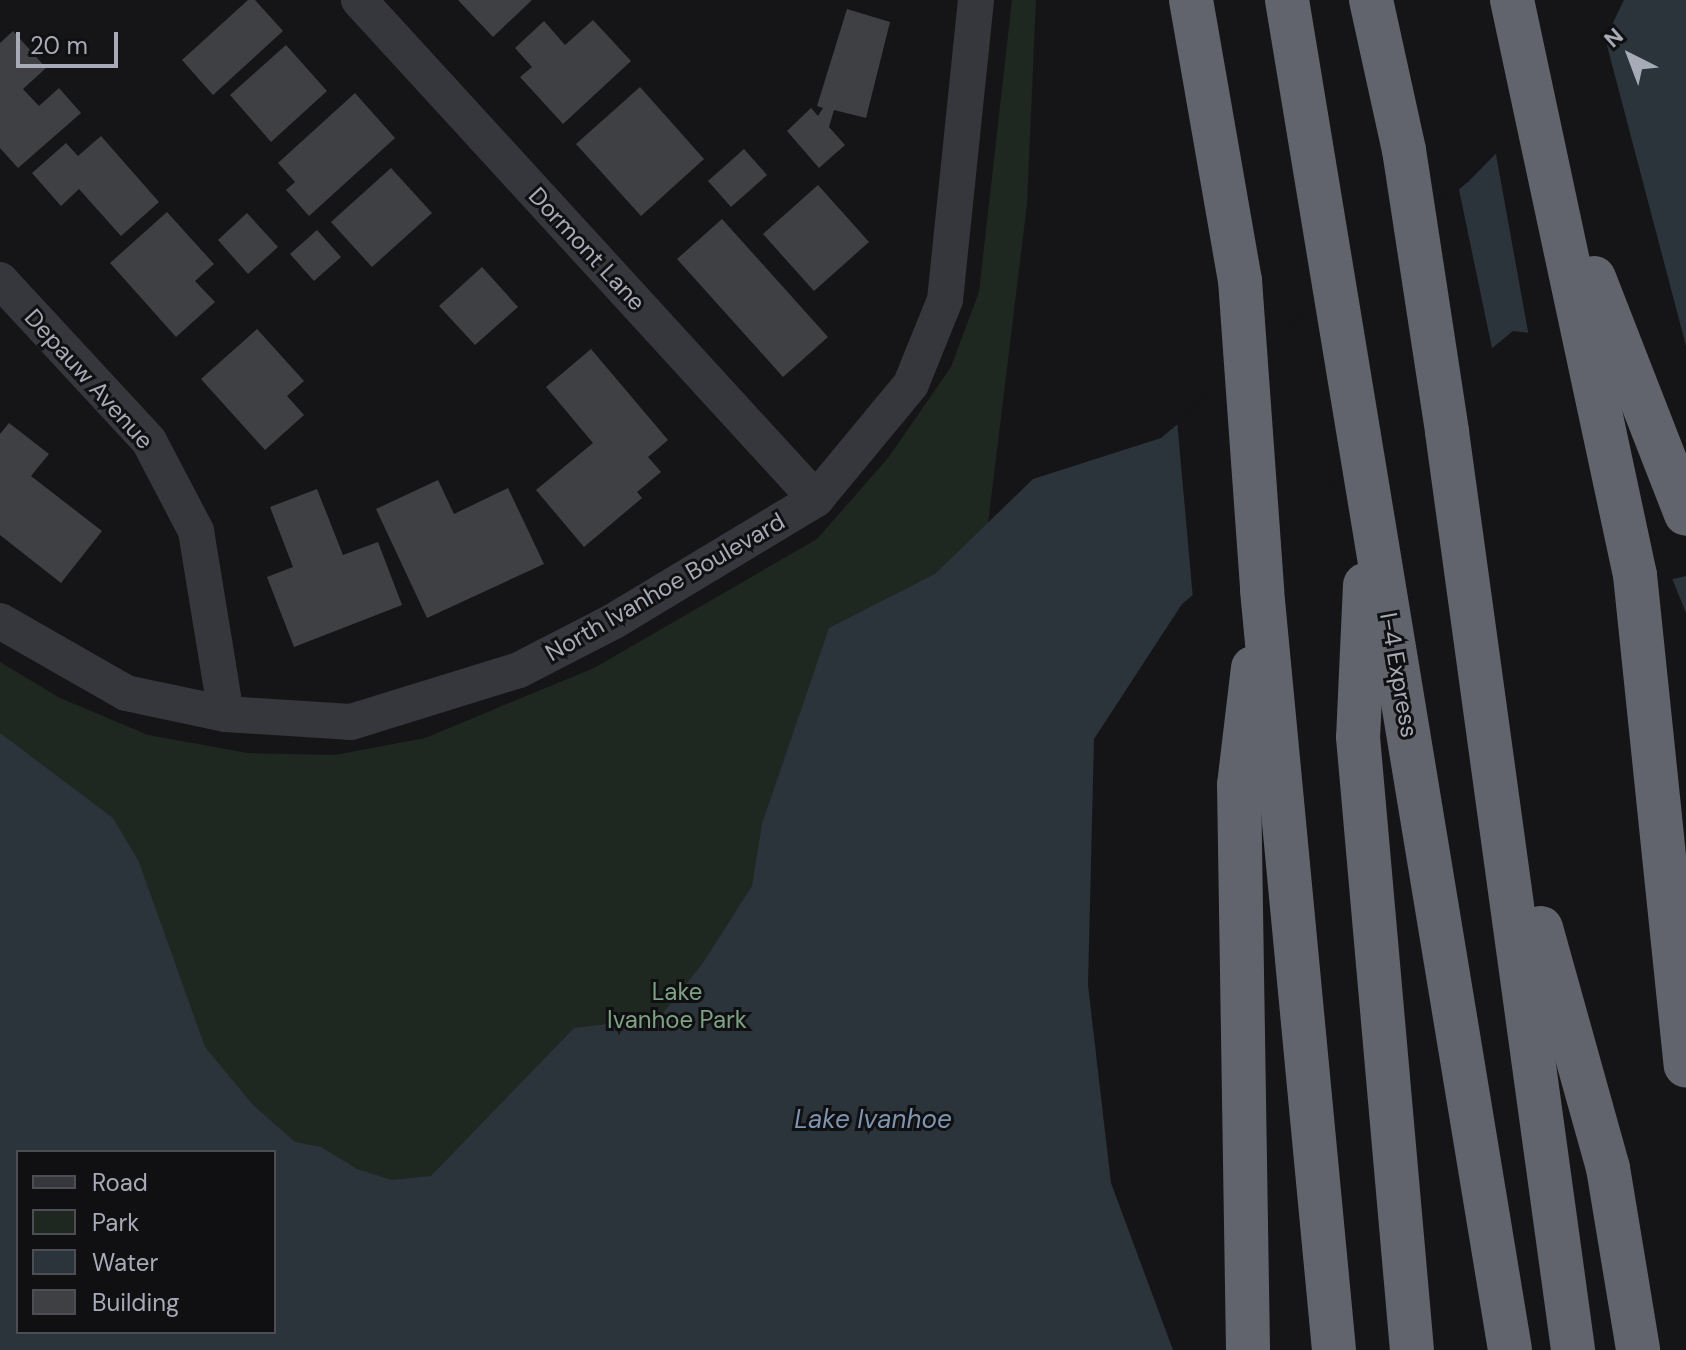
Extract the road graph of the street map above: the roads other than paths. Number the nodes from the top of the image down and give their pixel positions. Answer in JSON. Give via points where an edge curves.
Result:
{"nodes":[{"id":1,"x":359,"y":0,"type":"edge"},
{"id":2,"x":1191,"y":0,"type":"edge"},
{"id":3,"x":1287,"y":0,"type":"edge"},
{"id":4,"x":1371,"y":0,"type":"edge"},
{"id":5,"x":971,"y":4,"type":"edge"},
{"id":6,"x":1517,"y":18,"type":"edge"},
{"id":7,"x":1548,"y":161,"type":"junction"},
{"id":8,"x":0,"y":280,"type":"edge"},
{"id":9,"x":816,"y":499,"type":"junction"},
{"id":10,"x":1369,"y":499,"type":"junction"},
{"id":11,"x":1686,"y":514,"type":"edge"},
{"id":12,"x":1262,"y":590,"type":"junction"},
{"id":13,"x":0,"y":621,"type":"edge"},
{"id":14,"x":226,"y":714,"type":"junction"},
{"id":15,"x":1498,"y":775,"type":"junction"},
{"id":16,"x":1686,"y":1065,"type":"edge"},
{"id":17,"x":1248,"y":1350,"type":"edge"},
{"id":18,"x":1334,"y":1350,"type":"edge"},
{"id":19,"x":1412,"y":1350,"type":"edge"},
{"id":20,"x":1510,"y":1350,"type":"edge"},
{"id":21,"x":1573,"y":1350,"type":"edge"},
{"id":22,"x":1638,"y":1350,"type":"edge"}],
"edges":[{"from":1,"to":9,"type":"street","name":"Dormont Lane"},
{"from":2,"to":12,"type":"highway","via":[[1240,280]]},
{"from":3,"to":10,"type":"highway","name":"I-4 Express"},
{"from":4,"to":15,"type":"highway","via":[[1404,150]]},
{"from":5,"to":9,"type":"street","name":"North Ivanhoe Boulevard","via":[[945,300],[911,384]]},
{"from":6,"to":7,"type":"highway"},
{"from":7,"to":11,"type":"highway"},
{"from":7,"to":16,"type":"highway","via":[[1635,575]]},
{"from":8,"to":14,"type":"street","name":"Depauw Avenue","via":[[149,441],[196,531]]},
{"from":9,"to":14,"type":"street","name":"North Ivanhoe Boulevard","via":[[614,621],[519,670],[351,722]]},
{"from":10,"to":19,"type":"highway","via":[[1358,737]]},
{"from":10,"to":20,"type":"highway","name":"I-4 Express"},
{"from":12,"to":17,"type":"highway","via":[[1239,785]]},
{"from":12,"to":18,"type":"highway"},
{"from":13,"to":14,"type":"street","name":"North Ivanhoe Boulevard","via":[[126,693]]},
{"from":15,"to":21,"type":"highway"},
{"from":15,"to":22,"type":"highway","via":[[1608,1168]]}]}
